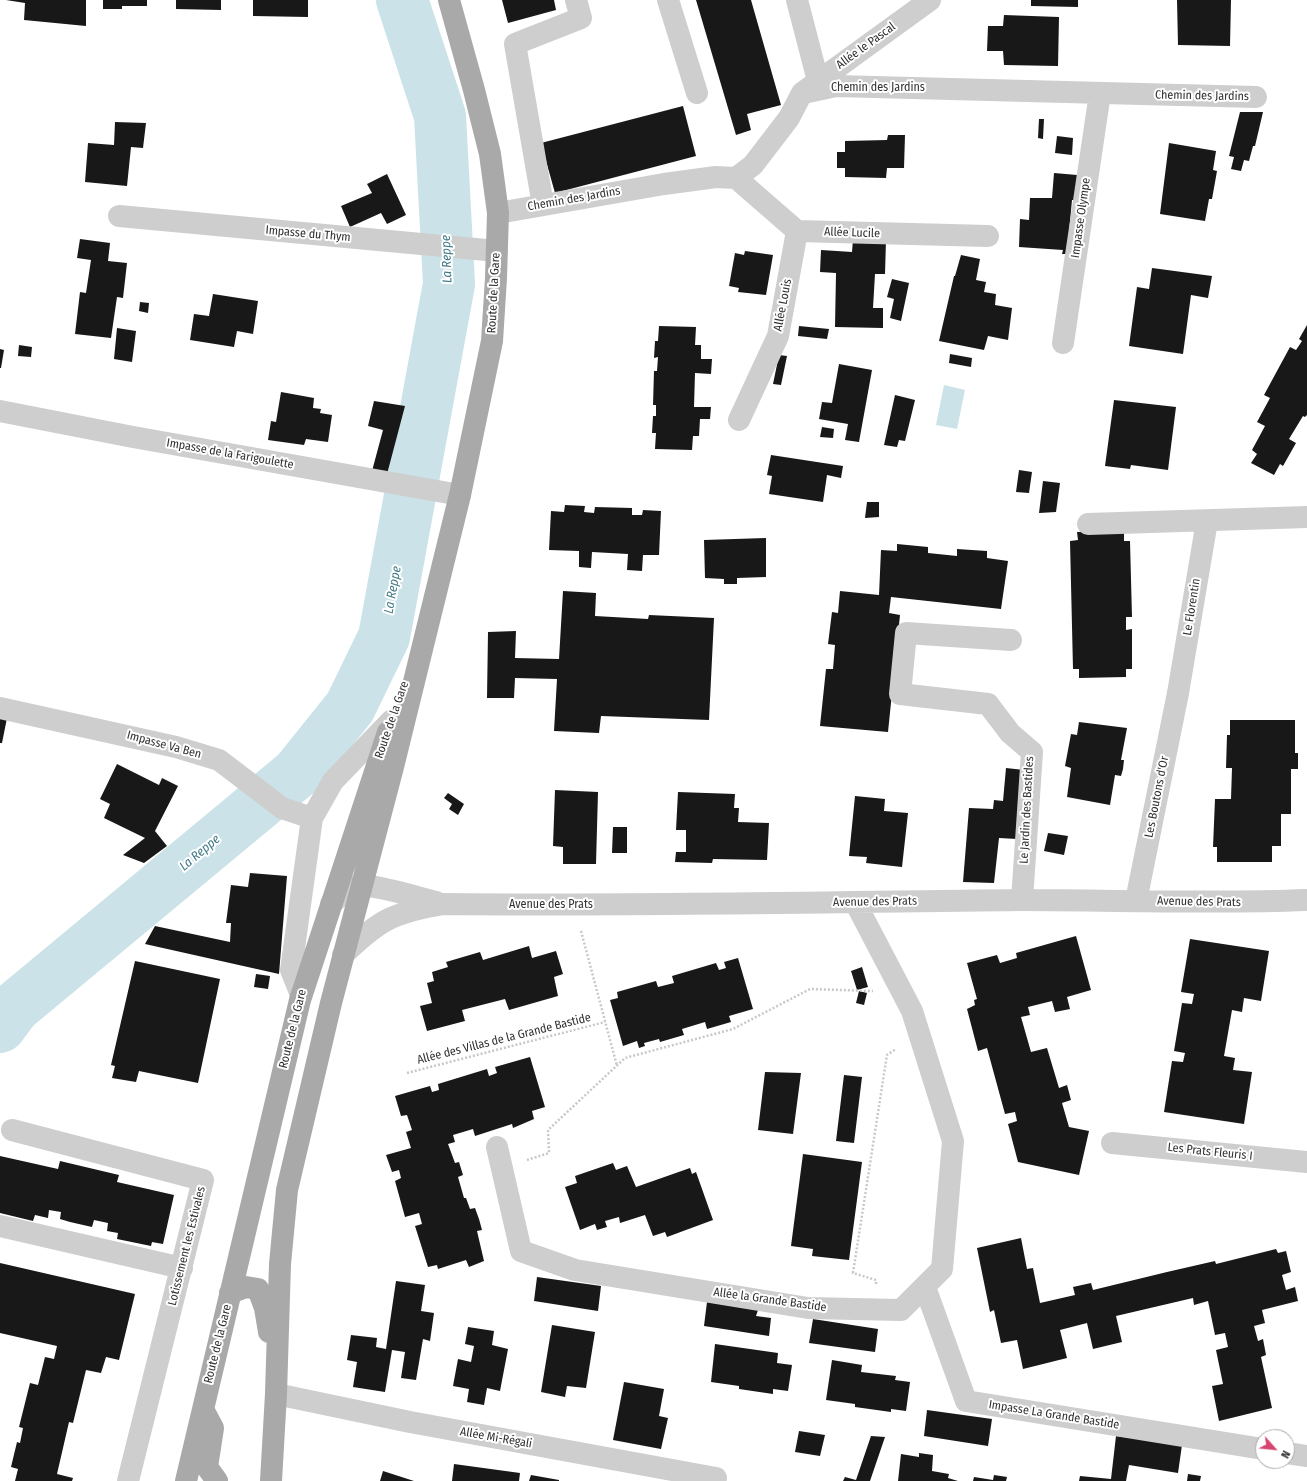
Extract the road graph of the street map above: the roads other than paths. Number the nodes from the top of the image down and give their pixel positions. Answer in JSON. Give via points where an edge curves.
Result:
{"nodes":[{"id":1,"x":449,"y":0,"type":"edge"},
{"id":2,"x":576,"y":0,"type":"edge"},
{"id":3,"x":668,"y":0,"type":"edge"},
{"id":4,"x":797,"y":0,"type":"edge"},
{"id":5,"x":930,"y":0,"type":"edge"},
{"id":6,"x":810,"y":87,"type":"junction"},
{"id":7,"x":697,"y":93,"type":"dead end"},
{"id":8,"x":1100,"y":93,"type":"junction"},
{"id":9,"x":1256,"y":97,"type":"dead end"},
{"id":10,"x":736,"y":178,"type":"junction"},
{"id":11,"x":543,"y":205,"type":"junction"},
{"id":12,"x":498,"y":213,"type":"junction"},
{"id":13,"x":119,"y":216,"type":"dead end"},
{"id":14,"x":797,"y":231,"type":"junction"},
{"id":15,"x":988,"y":236,"type":"dead end"},
{"id":16,"x":497,"y":251,"type":"junction"},
{"id":17,"x":1063,"y":343,"type":"dead end"},
{"id":18,"x":0,"y":411,"type":"edge"},
{"id":19,"x":739,"y":420,"type":"dead end"},
{"id":20,"x":460,"y":495,"type":"junction"},
{"id":21,"x":1307,"y":517,"type":"edge"},
{"id":22,"x":1206,"y":521,"type":"junction"},
{"id":23,"x":1088,"y":524,"type":"dead end"},
{"id":24,"x":438,"y":587,"type":"junction"},
{"id":25,"x":1011,"y":640,"type":"dead end"},
{"id":26,"x":1178,"y":693,"type":"joint"},
{"id":27,"x":0,"y":708,"type":"edge"},
{"id":28,"x":392,"y":720,"type":"junction"},
{"id":29,"x":312,"y":818,"type":"junction"},
{"id":30,"x":362,"y":885,"type":"junction"},
{"id":31,"x":1022,"y":900,"type":"junction"},
{"id":32,"x":1307,"y":900,"type":"edge"},
{"id":33,"x":1136,"y":901,"type":"junction"},
{"id":34,"x":855,"y":902,"type":"junction"},
{"id":35,"x":331,"y":904,"type":"junction"},
{"id":36,"x":443,"y":904,"type":"junction"},
{"id":37,"x":343,"y":955,"type":"junction"},
{"id":38,"x":301,"y":996,"type":"junction"},
{"id":39,"x":12,"y":1130,"type":"dead end"},
{"id":40,"x":1112,"y":1143,"type":"dead end"},
{"id":41,"x":497,"y":1147,"type":"dead end"},
{"id":42,"x":1307,"y":1162,"type":"edge"},
{"id":43,"x":0,"y":1226,"type":"edge"},
{"id":44,"x":182,"y":1268,"type":"junction"},
{"id":45,"x":925,"y":1287,"type":"junction"},
{"id":46,"x":230,"y":1293,"type":"junction"},
{"id":47,"x":277,"y":1364,"type":"junction"},
{"id":48,"x":276,"y":1394,"type":"junction"},
{"id":49,"x":202,"y":1408,"type":"junction"},
{"id":50,"x":1255,"y":1448,"type":"edge"},
{"id":51,"x":1295,"y":1454,"type":"edge"},
{"id":52,"x":1307,"y":1456,"type":"edge"},
{"id":53,"x":269,"y":1477,"type":"edge"},
{"id":54,"x":716,"y":1478,"type":"dead end"},
{"id":55,"x":128,"y":1481,"type":"edge"},
{"id":56,"x":186,"y":1481,"type":"edge"},
{"id":57,"x":217,"y":1481,"type":"edge"}],
"edges":[{"from":1,"to":12,"type":"main road","name":"Route de la Gare","via":[[490,154]]},
{"from":2,"to":11,"type":"street","via":[[581,18],[515,44]]},
{"from":3,"to":7,"type":"street"},
{"from":4,"to":6,"type":"street"},
{"from":5,"to":6,"type":"street","name":"Allée le Pascal"},
{"from":6,"to":8,"type":"street","name":"Chemin des Jardins"},
{"from":6,"to":10,"type":"street","via":[[753,165]]},
{"from":8,"to":9,"type":"street","name":"Chemin des Jardins"},
{"from":8,"to":17,"type":"street","name":"Impasse Olympe"},
{"from":10,"to":11,"type":"street","name":"Chemin des Jardins","via":[[716,177],[664,184]]},
{"from":10,"to":14,"type":"street"},
{"from":11,"to":12,"type":"street","name":"Chemin des Jardins"},
{"from":12,"to":16,"type":"main road","name":"Route de la Gare"},
{"from":13,"to":16,"type":"street","name":"Impasse du Thym"},
{"from":14,"to":15,"type":"street","name":"Allée Lucile"},
{"from":14,"to":19,"type":"street","name":"Allée Louis","via":[[778,336]]},
{"from":16,"to":20,"type":"main road","name":"Route de la Gare","via":[[492,341]]},
{"from":18,"to":20,"type":"street","name":"Impasse de la Farigoulette"},
{"from":20,"to":24,"type":"main road","name":"Route de la Gare"},
{"from":21,"to":22,"type":"street"},
{"from":22,"to":23,"type":"street"},
{"from":22,"to":26,"type":"street","name":"Le Florentin"},
{"from":24,"to":28,"type":"main road","name":"Route de la Gare"},
{"from":24,"to":30,"type":"main road","name":"Route de la Gare"},
{"from":25,"to":31,"type":"street","name":"Le Jardin des Bastides","via":[[906,633],[900,694],[988,704],[1010,733],[1032,752]]},
{"from":26,"to":33,"type":"street","name":"Les Boutons d'Or"},
{"from":27,"to":29,"type":"street","name":"Impasse Va Ben","via":[[176,747],[218,760],[282,808]]},
{"from":28,"to":29,"type":"street","via":[[333,781]]},
{"from":28,"to":35,"type":"main road","name":"Route de la Gare"},
{"from":29,"to":38,"type":"street","via":[[291,970]]},
{"from":30,"to":35,"type":"street","via":[[352,887]]},
{"from":30,"to":36,"type":"street","name":"Avenue des Prats"},
{"from":30,"to":37,"type":"main road","name":"Route de la Gare"},
{"from":31,"to":33,"type":"street","name":"Avenue des Prats"},
{"from":31,"to":34,"type":"street","name":"Avenue des Prats"},
{"from":32,"to":33,"type":"street","name":"Avenue des Prats","via":[[1248,903]]},
{"from":34,"to":36,"type":"street","name":"Avenue des Prats"},
{"from":34,"to":45,"type":"street","name":"Allée la Grande Bastide","via":[[912,1010],[953,1141],[942,1269]]},
{"from":35,"to":38,"type":"main road","name":"Route de la Gare"},
{"from":36,"to":37,"type":"street","name":"Avenue des Prats","via":[[410,910],[384,920]]},
{"from":37,"to":47,"type":"main road","name":"Route de la Gare","via":[[287,1190],[280,1264]]},
{"from":38,"to":46,"type":"main road","name":"Route de la Gare"},
{"from":39,"to":44,"type":"street","name":"Lotissement les Estivales","via":[[203,1180]]},
{"from":40,"to":42,"type":"street","name":"Les Prats Fleuris I"},
{"from":41,"to":45,"type":"street","name":"Allée la Grande Bastide","via":[[521,1251],[575,1270],[808,1308],[901,1310]]},
{"from":43,"to":44,"type":"street"},
{"from":44,"to":55,"type":"street","name":"Lotissement les Estivales"},
{"from":45,"to":50,"type":"street","name":"Impasse La Grande Bastide","via":[[966,1401]]},
{"from":46,"to":47,"type":"main road","via":[[246,1287],[258,1289],[265,1308]]},
{"from":46,"to":49,"type":"main road","name":"Route de la Gare"},
{"from":47,"to":48,"type":"main road","name":"Route de la Gare"},
{"from":48,"to":53,"type":"main road","name":"Route de la Gare"},
{"from":48,"to":54,"type":"street","name":"Allée Mi-Régali","via":[[418,1424]]},
{"from":49,"to":56,"type":"main road","name":"Route de la Gare"},
{"from":49,"to":57,"type":"main road","via":[[213,1428],[207,1467]]},
{"from":51,"to":52,"type":"street"}]}
